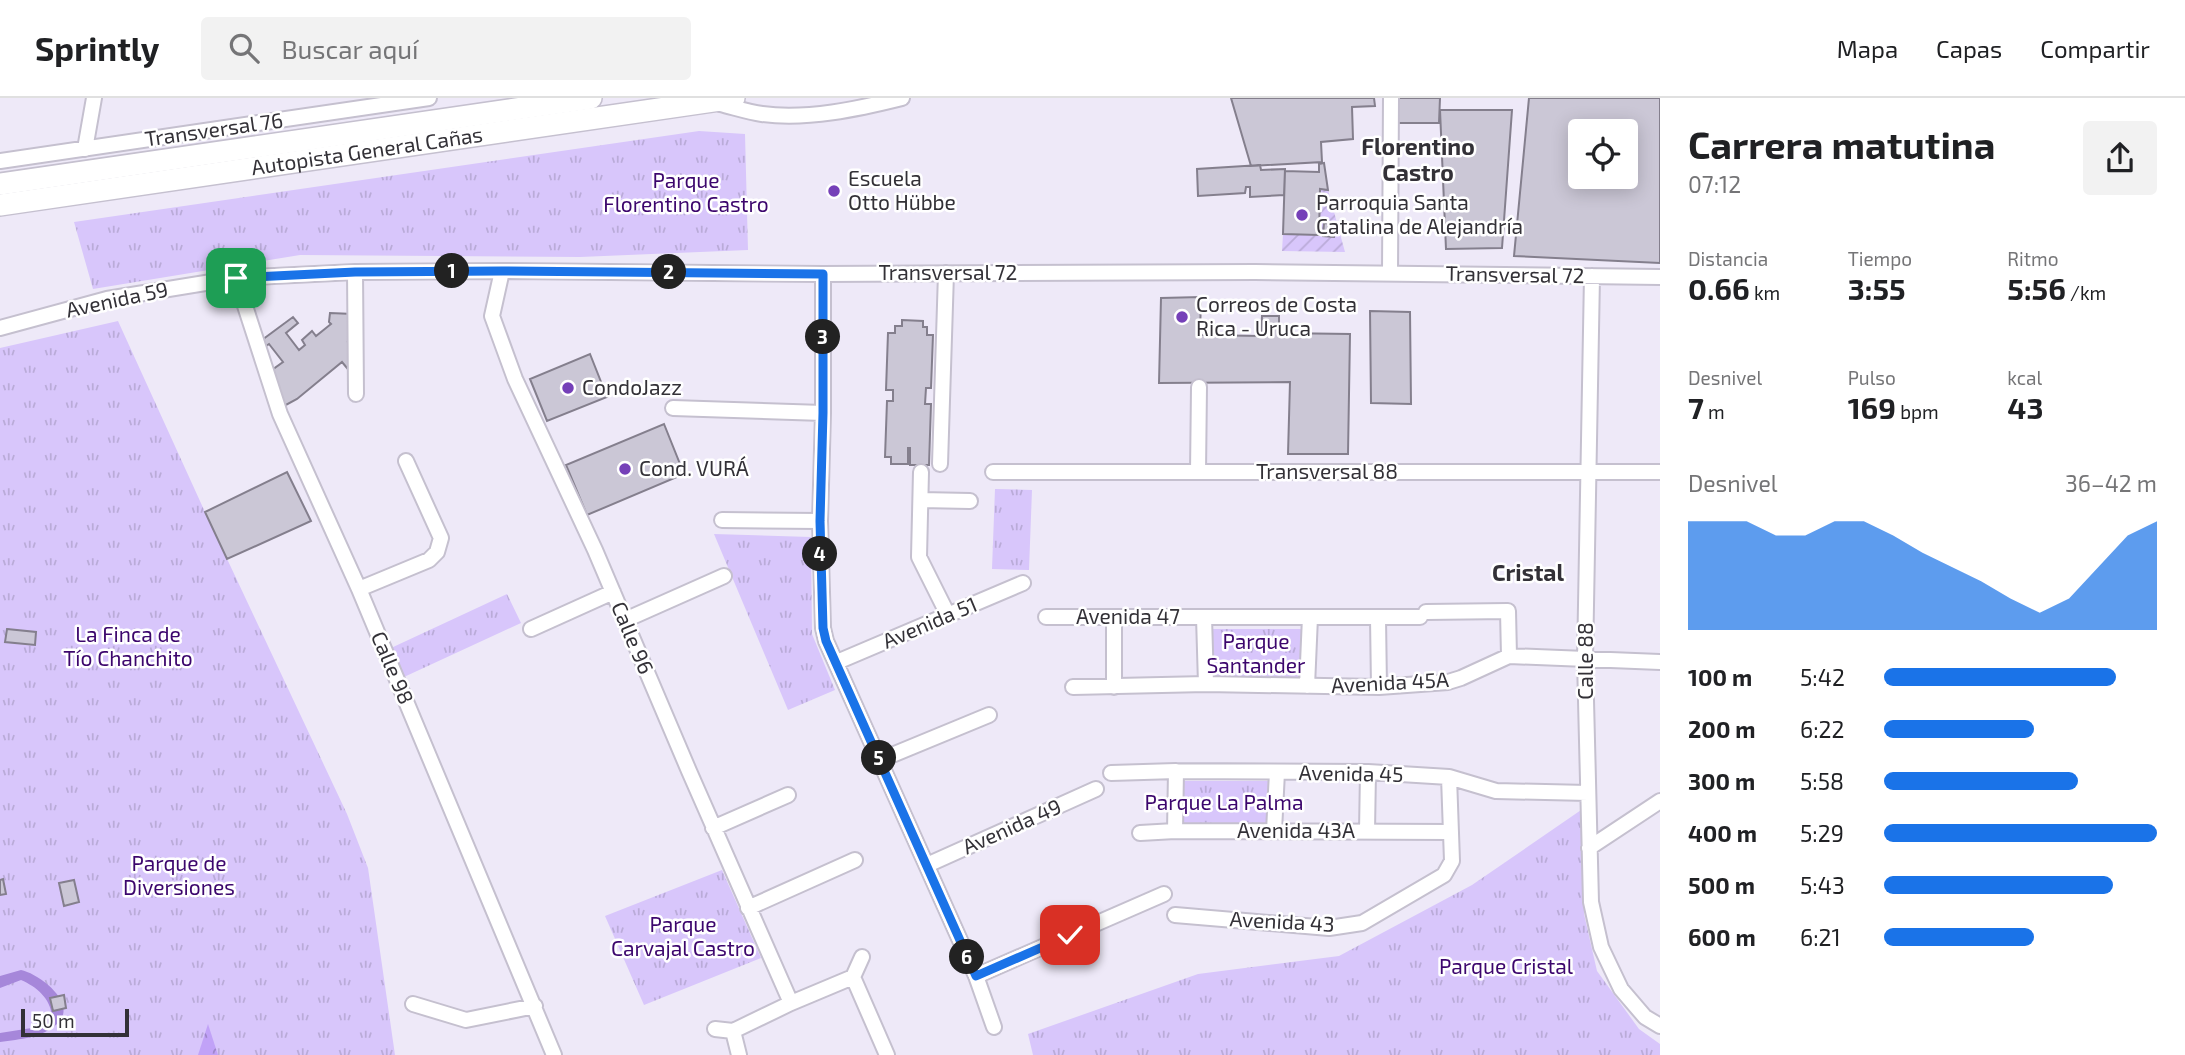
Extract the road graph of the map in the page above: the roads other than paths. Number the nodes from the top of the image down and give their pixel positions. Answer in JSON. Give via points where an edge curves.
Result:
{"nodes":[{"id":1,"x":94,"y":98,"type":"edge"},
{"id":2,"x":429,"y":98,"type":"edge"},
{"id":3,"x":591,"y":98,"type":"edge"},
{"id":4,"x":734,"y":98,"type":"edge"},
{"id":5,"x":902,"y":98,"type":"edge"},
{"id":6,"x":1391,"y":98,"type":"edge"},
{"id":7,"x":386,"y":101,"type":"edge"},
{"id":8,"x":708,"y":102,"type":"junction"},
{"id":9,"x":350,"y":104,"type":"edge"},
{"id":10,"x":85,"y":149,"type":"junction"},
{"id":11,"x":0,"y":161,"type":"edge"},
{"id":12,"x":0,"y":184,"type":"edge"},
{"id":13,"x":0,"y":205,"type":"edge"},
{"id":14,"x":502,"y":271,"type":"junction"},
{"id":15,"x":355,"y":272,"type":"junction"},
{"id":16,"x":946,"y":273,"type":"junction"},
{"id":17,"x":1390,"y":273,"type":"junction"},
{"id":18,"x":823,"y":274,"type":"junction"},
{"id":19,"x":1592,"y":276,"type":"junction"},
{"id":20,"x":1660,"y":277,"type":"edge"},
{"id":21,"x":236,"y":278,"type":"junction"},
{"id":22,"x":0,"y":328,"type":"edge"},
{"id":23,"x":1199,"y":387,"type":"dead end"},
{"id":24,"x":356,"y":394,"type":"dead end"},
{"id":25,"x":673,"y":408,"type":"dead end"},
{"id":26,"x":823,"y":413,"type":"junction"},
{"id":27,"x":406,"y":461,"type":"dead end"},
{"id":28,"x":940,"y":464,"type":"dead end"},
{"id":29,"x":921,"y":472,"type":"dead end"},
{"id":30,"x":993,"y":472,"type":"dead end"},
{"id":31,"x":1198,"y":472,"type":"junction"},
{"id":32,"x":1588,"y":472,"type":"junction"},
{"id":33,"x":1660,"y":472,"type":"edge"},
{"id":34,"x":920,"y":500,"type":"junction"},
{"id":35,"x":970,"y":501,"type":"dead end"},
{"id":36,"x":722,"y":520,"type":"dead end"},
{"id":37,"x":820,"y":521,"type":"junction"},
{"id":38,"x":724,"y":576,"type":"dead end"},
{"id":39,"x":1023,"y":583,"type":"dead end"},
{"id":40,"x":359,"y":589,"type":"junction"},
{"id":41,"x":613,"y":592,"type":"junction"},
{"id":42,"x":948,"y":615,"type":"junction"},
{"id":43,"x":1046,"y":617,"type":"dead end"},
{"id":44,"x":1114,"y":617,"type":"junction"},
{"id":45,"x":1204,"y":617,"type":"junction"},
{"id":46,"x":1310,"y":617,"type":"junction"},
{"id":47,"x":1378,"y":618,"type":"junction"},
{"id":48,"x":625,"y":620,"type":"junction"},
{"id":49,"x":531,"y":629,"type":"dead end"},
{"id":50,"x":1509,"y":656,"type":"junction"},
{"id":51,"x":1585,"y":660,"type":"junction"},
{"id":52,"x":836,"y":662,"type":"junction"},
{"id":53,"x":1660,"y":662,"type":"edge"},
{"id":54,"x":1206,"y":684,"type":"junction"},
{"id":55,"x":1307,"y":686,"type":"junction"},
{"id":56,"x":1073,"y":687,"type":"dead end"},
{"id":57,"x":1114,"y":687,"type":"junction"},
{"id":58,"x":1379,"y":687,"type":"junction"},
{"id":59,"x":989,"y":715,"type":"dead end"},
{"id":60,"x":880,"y":760,"type":"junction"},
{"id":61,"x":1176,"y":771,"type":"junction"},
{"id":62,"x":1277,"y":772,"type":"junction"},
{"id":63,"x":1368,"y":772,"type":"junction"},
{"id":64,"x":1111,"y":774,"type":"dead end"},
{"id":65,"x":1449,"y":777,"type":"junction"},
{"id":66,"x":1097,"y":789,"type":"dead end"},
{"id":67,"x":1588,"y":793,"type":"junction"},
{"id":68,"x":788,"y":795,"type":"dead end"},
{"id":69,"x":1660,"y":801,"type":"edge"},
{"id":70,"x":713,"y":828,"type":"junction"},
{"id":71,"x":1175,"y":831,"type":"junction"},
{"id":72,"x":1274,"y":831,"type":"junction"},
{"id":73,"x":1367,"y":831,"type":"junction"},
{"id":74,"x":1451,"y":832,"type":"junction"},
{"id":75,"x":1140,"y":833,"type":"dead end"},
{"id":76,"x":1589,"y":848,"type":"junction"},
{"id":77,"x":855,"y":860,"type":"dead end"},
{"id":78,"x":927,"y":865,"type":"junction"},
{"id":79,"x":1164,"y":894,"type":"dead end"},
{"id":80,"x":748,"y":908,"type":"junction"},
{"id":81,"x":1175,"y":915,"type":"dead end"},
{"id":82,"x":862,"y":957,"type":"dead end"},
{"id":83,"x":976,"y":976,"type":"junction"},
{"id":84,"x":853,"y":977,"type":"junction"},
{"id":85,"x":791,"y":1003,"type":"junction"},
{"id":86,"x":413,"y":1004,"type":"dead end"},
{"id":87,"x":535,"y":1006,"type":"junction"},
{"id":88,"x":1660,"y":1025,"type":"edge"},
{"id":89,"x":994,"y":1027,"type":"dead end"},
{"id":90,"x":715,"y":1028,"type":"dead end"},
{"id":91,"x":733,"y":1031,"type":"junction"},
{"id":92,"x":554,"y":1055,"type":"edge"},
{"id":93,"x":739,"y":1055,"type":"edge"},
{"id":94,"x":887,"y":1055,"type":"edge"}],
"edges":[{"from":1,"to":10,"type":"street"},
{"from":2,"to":7,"type":"street","name":"Transversal 76"},
{"from":3,"to":12,"type":"highway","name":"Autopista General Cañas"},
{"from":4,"to":8,"type":"highway","name":"Autopista General Cañas"},
{"from":5,"to":8,"type":"street","via":[[809,114],[763,114]]},
{"from":6,"to":17,"type":"street"},
{"from":7,"to":9,"type":"street","name":"Transversal 76"},
{"from":8,"to":13,"type":"highway","name":"Autopista General Cañas"},
{"from":9,"to":10,"type":"street","name":"Transversal 76"},
{"from":10,"to":11,"type":"street","name":"Transversal 76"},
{"from":14,"to":15,"type":"street","name":"Transversal 72"},
{"from":14,"to":18,"type":"street","name":"Transversal 72"},
{"from":14,"to":41,"type":"street","name":"Calle 96","via":[[492,316],[515,379]]},
{"from":15,"to":21,"type":"street","name":"Transversal 72"},
{"from":15,"to":24,"type":"street"},
{"from":16,"to":17,"type":"street","name":"Transversal 72"},
{"from":16,"to":18,"type":"street","name":"Transversal 72"},
{"from":16,"to":28,"type":"street"},
{"from":17,"to":19,"type":"street","name":"Transversal 72"},
{"from":18,"to":26,"type":"street"},
{"from":19,"to":20,"type":"street","name":"Transversal 72"},
{"from":19,"to":32,"type":"street","name":"Calle 88"},
{"from":21,"to":22,"type":"street","name":"Avenida 59","via":[[107,299]]},
{"from":21,"to":40,"type":"street","name":"Calle 98","via":[[280,414]]},
{"from":23,"to":31,"type":"street"},
{"from":25,"to":26,"type":"street"},
{"from":26,"to":37,"type":"street"},
{"from":27,"to":40,"type":"street","via":[[441,538],[437,552],[429,560]]},
{"from":29,"to":34,"type":"street"},
{"from":30,"to":31,"type":"street","name":"Transversal 88"},
{"from":31,"to":32,"type":"street","name":"Transversal 88"},
{"from":32,"to":33,"type":"street","name":"Transversal 88"},
{"from":32,"to":51,"type":"street","name":"Calle 88"},
{"from":34,"to":35,"type":"street"},
{"from":34,"to":42,"type":"street","via":[[919,557]]},
{"from":36,"to":37,"type":"street"},
{"from":37,"to":52,"type":"street","via":[[823,628]]},
{"from":38,"to":48,"type":"street"},
{"from":39,"to":42,"type":"street","name":"Avenida 51"},
{"from":40,"to":87,"type":"street","name":"Calle 98"},
{"from":41,"to":48,"type":"street","name":"Calle 96"},
{"from":41,"to":49,"type":"street"},
{"from":42,"to":52,"type":"street","name":"Avenida 51"},
{"from":43,"to":44,"type":"street","name":"Avenida 47"},
{"from":44,"to":45,"type":"street","name":"Avenida 47"},
{"from":44,"to":57,"type":"street"},
{"from":45,"to":46,"type":"street","name":"Avenida 47"},
{"from":45,"to":54,"type":"street"},
{"from":46,"to":47,"type":"street","name":"Avenida 47"},
{"from":46,"to":55,"type":"street"},
{"from":47,"to":50,"type":"street","name":"Avenida 47","via":[[1508,611]]},
{"from":47,"to":58,"type":"street"},
{"from":48,"to":70,"type":"street","name":"Calle 96"},
{"from":50,"to":51,"type":"street","name":"Avenida 45A"},
{"from":50,"to":58,"type":"street","name":"Avenida 45A","via":[[1448,682]]},
{"from":51,"to":53,"type":"street","name":"Avenida 45A"},
{"from":51,"to":67,"type":"street","name":"Calle 88"},
{"from":52,"to":60,"type":"street"},
{"from":54,"to":55,"type":"street","name":"Avenida 45A"},
{"from":54,"to":57,"type":"street","name":"Avenida 45A"},
{"from":55,"to":58,"type":"street","name":"Avenida 45A"},
{"from":56,"to":57,"type":"street","name":"Avenida 45A"},
{"from":59,"to":60,"type":"street"},
{"from":60,"to":78,"type":"street"},
{"from":61,"to":62,"type":"street","name":"Avenida 45"},
{"from":61,"to":64,"type":"street","name":"Avenida 45"},
{"from":61,"to":71,"type":"street"},
{"from":62,"to":63,"type":"street","name":"Avenida 45"},
{"from":62,"to":72,"type":"street"},
{"from":63,"to":65,"type":"street","name":"Avenida 45"},
{"from":63,"to":73,"type":"street"},
{"from":65,"to":67,"type":"street","name":"Avenida 45","via":[[1496,791]]},
{"from":65,"to":74,"type":"street"},
{"from":66,"to":78,"type":"street","name":"Avenida 49"},
{"from":67,"to":76,"type":"street","name":"Calle 88"},
{"from":68,"to":70,"type":"street"},
{"from":69,"to":76,"type":"street"},
{"from":70,"to":80,"type":"street","name":"Calle 96"},
{"from":71,"to":72,"type":"street","name":"Avenida 43A"},
{"from":71,"to":75,"type":"street","name":"Avenida 43A"},
{"from":72,"to":73,"type":"street","name":"Avenida 43A"},
{"from":73,"to":74,"type":"street","name":"Avenida 43A"},
{"from":74,"to":81,"type":"street","name":"Avenida 43","via":[[1452,861],[1444,875],[1362,923],[1329,928]]},
{"from":76,"to":88,"type":"street","name":"Calle 88","via":[[1591,902],[1601,947],[1621,989],[1645,1017]]},
{"from":77,"to":80,"type":"street"},
{"from":78,"to":83,"type":"street"},
{"from":79,"to":83,"type":"street"},
{"from":80,"to":85,"type":"street","name":"Calle 96"},
{"from":82,"to":84,"type":"street"},
{"from":83,"to":89,"type":"street"},
{"from":84,"to":85,"type":"street"},
{"from":84,"to":94,"type":"street"},
{"from":85,"to":91,"type":"street"},
{"from":86,"to":87,"type":"street","via":[[466,1020]]},
{"from":87,"to":92,"type":"street","name":"Calle 98"},
{"from":90,"to":91,"type":"street"},
{"from":91,"to":93,"type":"street"}]}
